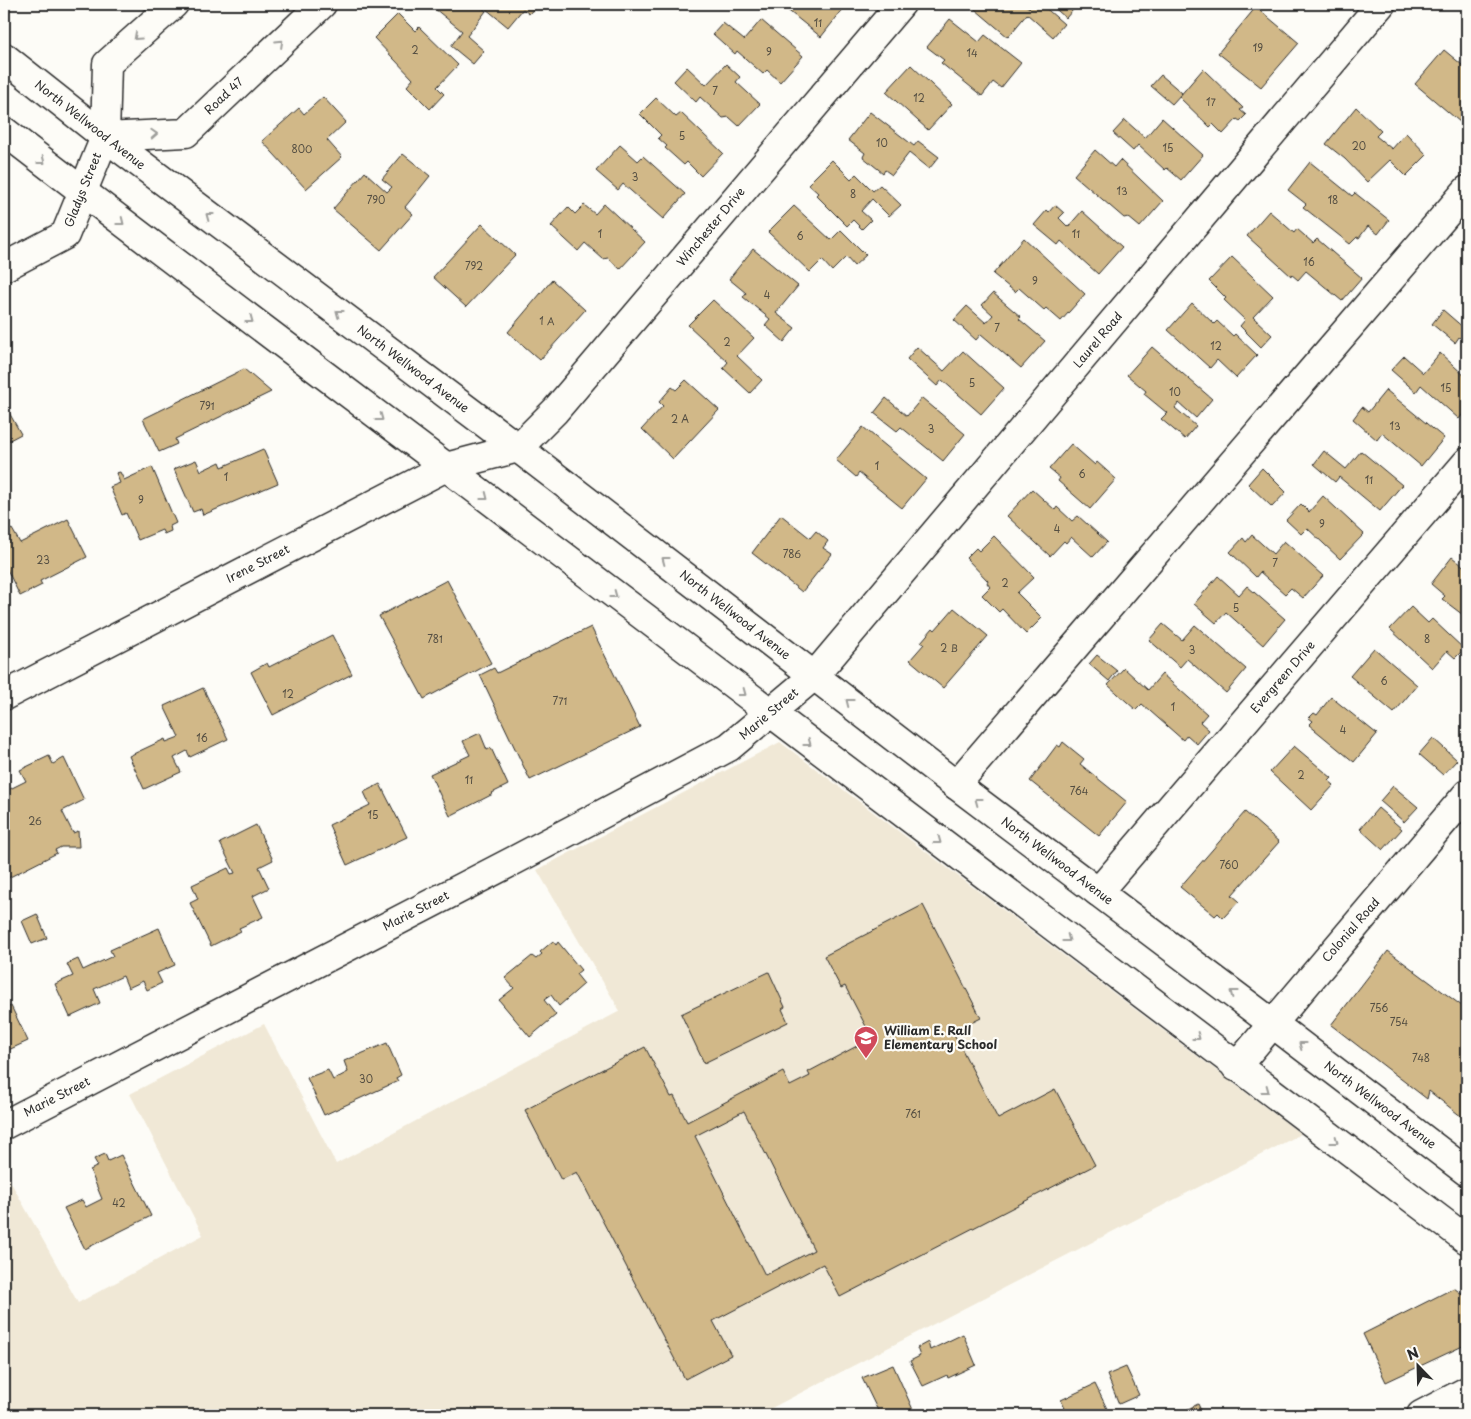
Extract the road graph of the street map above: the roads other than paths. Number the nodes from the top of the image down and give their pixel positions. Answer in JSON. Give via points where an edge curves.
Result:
{"nodes":[{"id":1,"x":174,"y":4,"type":"edge"},
{"id":2,"x":322,"y":4,"type":"edge"},
{"id":3,"x":902,"y":4,"type":"edge"},
{"id":4,"x":1381,"y":4,"type":"edge"},
{"id":5,"x":4,"y":57,"type":"edge"},
{"id":6,"x":4,"y":131,"type":"edge"},
{"id":7,"x":105,"y":137,"type":"junction"},
{"id":8,"x":1467,"y":190,"type":"edge"},
{"id":9,"x":82,"y":192,"type":"junction"},
{"id":10,"x":4,"y":267,"type":"edge"},
{"id":11,"x":518,"y":448,"type":"junction"},
{"id":12,"x":1467,"y":462,"type":"edge"},
{"id":13,"x":446,"y":467,"type":"junction"},
{"id":14,"x":815,"y":675,"type":"junction"},
{"id":15,"x":4,"y":696,"type":"edge"},
{"id":16,"x":769,"y":713,"type":"junction"},
{"id":17,"x":956,"y":785,"type":"junction"},
{"id":18,"x":1467,"y":794,"type":"edge"},
{"id":19,"x":1098,"y":892,"type":"junction"},
{"id":20,"x":1272,"y":1022,"type":"junction"},
{"id":21,"x":1236,"y":1067,"type":"junction"},
{"id":22,"x":4,"y":1125,"type":"edge"},
{"id":23,"x":1467,"y":1172,"type":"edge"},
{"id":24,"x":1467,"y":1240,"type":"edge"},
{"id":25,"x":1467,"y":1391,"type":"edge"},
{"id":26,"x":1421,"y":1415,"type":"edge"}],
"edges":[{"from":1,"to":7,"type":"street","one_way":true,"via":[[107,64]]},
{"from":7,"to":2,"type":"street","name":"Road 47","one_way":true,"via":[[186,133]]},
{"from":3,"to":11,"type":"street","name":"Winchester Drive","via":[[555,411]]},
{"from":4,"to":14,"type":"street","name":"Laurel Road"},
{"from":5,"to":7,"type":"street","name":"North Wellwood Avenue"},
{"from":6,"to":9,"type":"street","one_way":true},
{"from":7,"to":9,"type":"street","name":"Gladys Street"},
{"from":11,"to":7,"type":"street","name":"North Wellwood Avenue","one_way":true},
{"from":8,"to":17,"type":"street"},
{"from":9,"to":10,"type":"street","name":"Gladys Street","via":[[64,235]]},
{"from":9,"to":13,"type":"street","one_way":true},
{"from":11,"to":13,"type":"street","name":"Irene Street"},
{"from":14,"to":11,"type":"street","name":"North Wellwood Avenue","one_way":true},
{"from":12,"to":19,"type":"street","name":"Evergreen Drive"},
{"from":13,"to":15,"type":"street","name":"Irene Street"},
{"from":13,"to":16,"type":"street","one_way":true},
{"from":14,"to":16,"type":"street","name":"Marie Street"},
{"from":17,"to":14,"type":"street","name":"North Wellwood Avenue","one_way":true},
{"from":16,"to":21,"type":"street","one_way":true},
{"from":16,"to":22,"type":"street","name":"Marie Street","via":[[729,747]]},
{"from":19,"to":17,"type":"street","name":"North Wellwood Avenue","one_way":true},
{"from":18,"to":20,"type":"street","name":"Colonial Road"},
{"from":20,"to":19,"type":"street","name":"North Wellwood Avenue","one_way":true},
{"from":20,"to":21,"type":"street","name":"Colonial Road"},
{"from":23,"to":20,"type":"street","name":"North Wellwood Avenue","one_way":true},
{"from":21,"to":24,"type":"street","one_way":true},
{"from":25,"to":26,"type":"street"}]}
